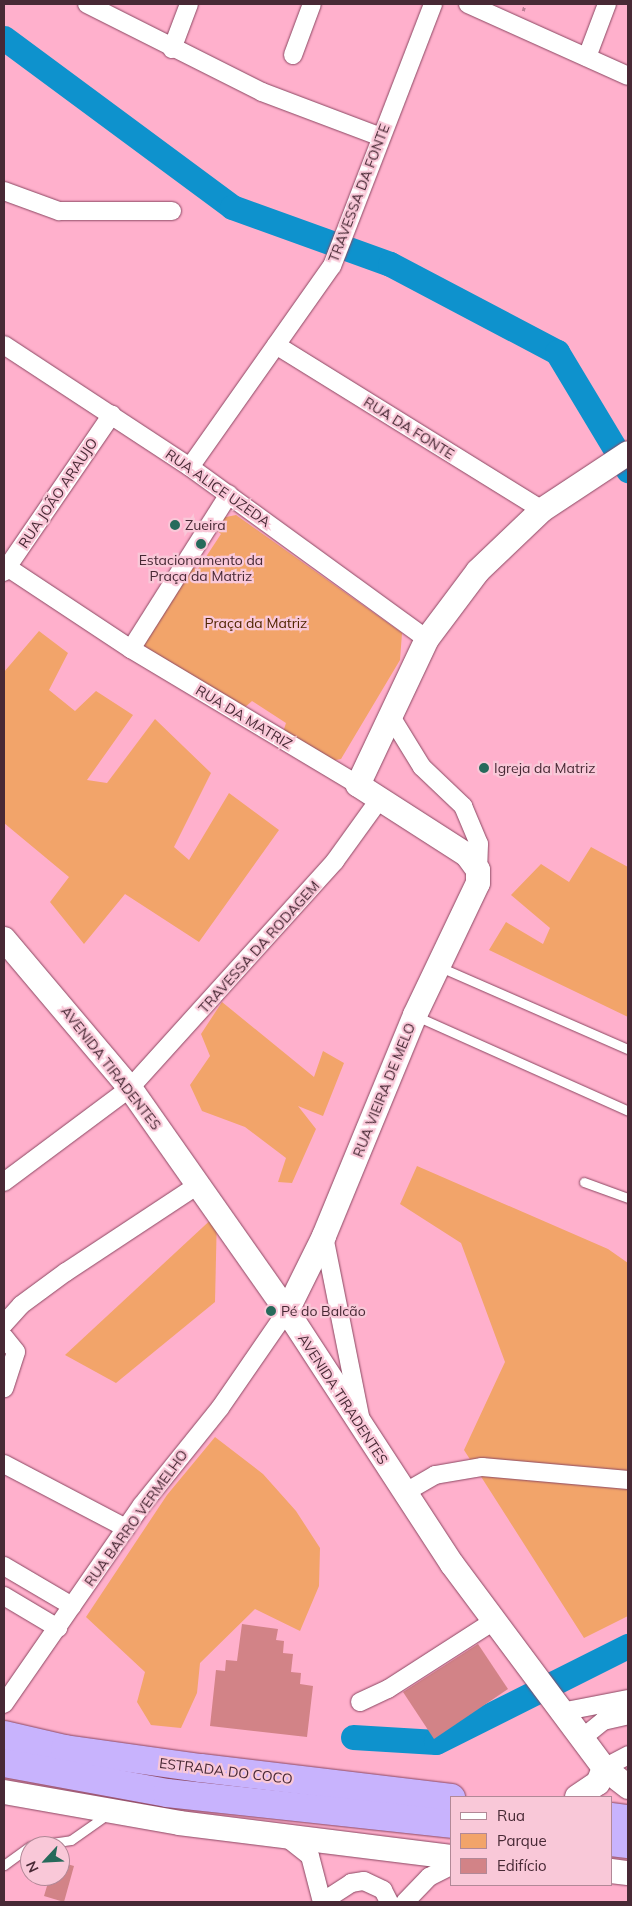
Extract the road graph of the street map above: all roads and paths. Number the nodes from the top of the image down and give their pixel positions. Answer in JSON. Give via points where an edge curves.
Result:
{"nodes":[{"id":1,"x":87,"y":4,"type":"edge"},
{"id":2,"x":189,"y":4,"type":"edge"},
{"id":3,"x":312,"y":4,"type":"edge"},
{"id":4,"x":433,"y":4,"type":"edge"},
{"id":5,"x":468,"y":4,"type":"edge"},
{"id":6,"x":607,"y":4,"type":"edge"},
{"id":7,"x":486,"y":7,"type":"edge"},
{"id":8,"x":172,"y":49,"type":"junction"},
{"id":9,"x":293,"y":56,"type":"dead end"},
{"id":10,"x":588,"y":57,"type":"junction"},
{"id":11,"x":628,"y":76,"type":"edge"},
{"id":12,"x":381,"y":137,"type":"junction"},
{"id":13,"x":4,"y":191,"type":"edge"},
{"id":14,"x":172,"y":211,"type":"dead end"},
{"id":15,"x":4,"y":345,"type":"edge"},
{"id":16,"x":276,"y":345,"type":"junction"},
{"id":17,"x":112,"y":414,"type":"junction"},
{"id":18,"x":628,"y":453,"type":"edge"},
{"id":19,"x":190,"y":467,"type":"junction"},
{"id":20,"x":228,"y":494,"type":"junction"},
{"id":21,"x":542,"y":510,"type":"junction"},
{"id":22,"x":5,"y":570,"type":"edge"},
{"id":23,"x":426,"y":639,"type":"junction"},
{"id":24,"x":131,"y":649,"type":"junction"},
{"id":25,"x":390,"y":715,"type":"junction"},
{"id":26,"x":358,"y":786,"type":"junction"},
{"id":27,"x":379,"y":800,"type":"junction"},
{"id":28,"x":478,"y":870,"type":"junction"},
{"id":29,"x":4,"y":939,"type":"edge"},
{"id":30,"x":440,"y":967,"type":"junction"},
{"id":31,"x":415,"y":1015,"type":"junction"},
{"id":32,"x":628,"y":1049,"type":"edge"},
{"id":33,"x":130,"y":1088,"type":"junction"},
{"id":34,"x":628,"y":1111,"type":"edge"},
{"id":35,"x":4,"y":1182,"type":"edge"},
{"id":36,"x":584,"y":1182,"type":"dead end"},
{"id":37,"x":198,"y":1185,"type":"junction"},
{"id":38,"x":628,"y":1198,"type":"edge"},
{"id":39,"x":324,"y":1236,"type":"junction"},
{"id":40,"x":287,"y":1311,"type":"junction"},
{"id":41,"x":4,"y":1324,"type":"edge"},
{"id":42,"x":4,"y":1337,"type":"edge"},
{"id":43,"x":4,"y":1388,"type":"edge"},
{"id":44,"x":362,"y":1429,"type":"junction"},
{"id":45,"x":4,"y":1464,"type":"edge"},
{"id":46,"x":628,"y":1480,"type":"edge"},
{"id":47,"x":404,"y":1493,"type":"junction"},
{"id":48,"x":126,"y":1528,"type":"junction"},
{"id":49,"x":4,"y":1566,"type":"edge"},
{"id":50,"x":4,"y":1596,"type":"edge"},
{"id":51,"x":72,"y":1606,"type":"junction"},
{"id":52,"x":494,"y":1621,"type":"junction"},
{"id":53,"x":58,"y":1628,"type":"junction"},
{"id":54,"x":628,"y":1699,"type":"edge"},
{"id":55,"x":360,"y":1702,"type":"dead end"},
{"id":56,"x":4,"y":1704,"type":"edge"},
{"id":57,"x":557,"y":1707,"type":"junction"},
{"id":58,"x":628,"y":1715,"type":"edge"},
{"id":59,"x":4,"y":1734,"type":"edge"},
{"id":60,"x":581,"y":1739,"type":"junction"},
{"id":61,"x":628,"y":1755,"type":"edge"},
{"id":62,"x":4,"y":1763,"type":"edge"},
{"id":63,"x":604,"y":1768,"type":"junction"},
{"id":64,"x":628,"y":1787,"type":"edge"},
{"id":65,"x":4,"y":1792,"type":"edge"},
{"id":66,"x":579,"y":1796,"type":"edge"},
{"id":67,"x":450,"y":1798,"type":"edge"},
{"id":68,"x":109,"y":1813,"type":"junction"},
{"id":69,"x":612,"y":1817,"type":"edge"},
{"id":70,"x":628,"y":1820,"type":"edge"},
{"id":71,"x":450,"y":1824,"type":"edge"},
{"id":72,"x":287,"y":1838,"type":"junction"},
{"id":73,"x":70,"y":1840,"type":"edge"},
{"id":74,"x":612,"y":1842,"type":"edge"},
{"id":75,"x":628,"y":1844,"type":"edge"},
{"id":76,"x":20,"y":1853,"type":"edge"},
{"id":77,"x":450,"y":1857,"type":"edge"},
{"id":78,"x":4,"y":1865,"type":"edge"},
{"id":79,"x":450,"y":1866,"type":"edge"},
{"id":80,"x":612,"y":1871,"type":"edge"},
{"id":81,"x":628,"y":1873,"type":"edge"},
{"id":82,"x":322,"y":1902,"type":"edge"},
{"id":83,"x":390,"y":1902,"type":"edge"},
{"id":84,"x":406,"y":1902,"type":"edge"}],
"edges":[{"from":1,"to":8,"type":"street"},
{"from":2,"to":8,"type":"street"},
{"from":3,"to":9,"type":"street"},
{"from":4,"to":12,"type":"street","name":"TRAVESSA DA FONTE"},
{"from":5,"to":7,"type":"street"},
{"from":6,"to":10,"type":"street"},
{"from":7,"to":10,"type":"street"},
{"from":8,"to":12,"type":"street","via":[[262,92]]},
{"from":10,"to":11,"type":"street"},
{"from":12,"to":16,"type":"street","name":"TRAVESSA DA FONTE","via":[[332,266]]},
{"from":13,"to":14,"type":"street","via":[[59,211]]},
{"from":15,"to":17,"type":"street","name":"RUA ALICE UZEDA"},
{"from":16,"to":19,"type":"street","name":"TRAVESSA DA FONTE"},
{"from":16,"to":21,"type":"street","name":"RUA DA FONTE"},
{"from":17,"to":19,"type":"street","name":"RUA ALICE UZEDA"},
{"from":17,"to":22,"type":"street","name":"RUA JOÃO ARAUJO"},
{"from":18,"to":21,"type":"street"},
{"from":19,"to":20,"type":"street","name":"RUA ALICE UZEDA"},
{"from":20,"to":23,"type":"street","name":"RUA ALICE UZEDA"},
{"from":20,"to":24,"type":"street"},
{"from":21,"to":23,"type":"street","via":[[484,564]]},
{"from":22,"to":24,"type":"street","name":"RUA DA MATRIZ"},
{"from":23,"to":25,"type":"street"},
{"from":24,"to":26,"type":"street","name":"RUA DA MATRIZ"},
{"from":25,"to":26,"type":"street"},
{"from":25,"to":28,"type":"street","via":[[422,766],[463,806],[479,844]]},
{"from":26,"to":27,"type":"street","name":"RUA DA MATRIZ"},
{"from":27,"to":28,"type":"street","name":"RUA DA MATRIZ","via":[[467,855]]},
{"from":27,"to":33,"type":"street","name":"TRAVESSA DA RODAGEM","via":[[335,861]]},
{"from":28,"to":30,"type":"street","name":"RUA VIEIRA DE MELO","via":[[476,891]]},
{"from":29,"to":33,"type":"street","name":"AVENIDA TIRADENTES"},
{"from":30,"to":31,"type":"street","name":"RUA VIEIRA DE MELO"},
{"from":30,"to":32,"type":"lane"},
{"from":31,"to":34,"type":"lane"},
{"from":31,"to":39,"type":"street","name":"RUA VIEIRA DE MELO"},
{"from":33,"to":35,"type":"street","name":"TRAVESSA DA RODAGEM"},
{"from":33,"to":37,"type":"street","name":"AVENIDA TIRADENTES"},
{"from":36,"to":38,"type":"lane"},
{"from":37,"to":40,"type":"street","name":"AVENIDA TIRADENTES"},
{"from":37,"to":41,"type":"street","via":[[66,1272],[21,1305]]},
{"from":39,"to":40,"type":"street","name":"RUA VIEIRA DE MELO"},
{"from":39,"to":44,"type":"street"},
{"from":40,"to":44,"type":"street","name":"AVENIDA TIRADENTES"},
{"from":40,"to":48,"type":"street","name":"RUA BARRO VERMELHO","via":[[220,1408]]},
{"from":42,"to":43,"type":"street","via":[[16,1352]]},
{"from":44,"to":47,"type":"street","name":"AVENIDA TIRADENTES"},
{"from":45,"to":48,"type":"street"},
{"from":46,"to":47,"type":"street","via":[[482,1467],[435,1475]]},
{"from":47,"to":52,"type":"street","name":"AVENIDA TIRADENTES"},
{"from":48,"to":51,"type":"street","name":"RUA BARRO VERMELHO"},
{"from":49,"to":51,"type":"street"},
{"from":50,"to":53,"type":"street"},
{"from":51,"to":53,"type":"street","name":"RUA BARRO VERMELHO"},
{"from":52,"to":55,"type":"street","via":[[388,1689]]},
{"from":52,"to":57,"type":"street","name":"AVENIDA TIRADENTES"},
{"from":53,"to":56,"type":"street","name":"RUA BARRO VERMELHO"},
{"from":54,"to":57,"type":"street"},
{"from":57,"to":60,"type":"street","name":"AVENIDA TIRADENTES"},
{"from":58,"to":60,"type":"street","via":[[603,1721]]},
{"from":59,"to":67,"type":"highway","name":"ESTRADA DO COCO","via":[[65,1749]]},
{"from":60,"to":63,"type":"street","name":"AVENIDA TIRADENTES"},
{"from":61,"to":63,"type":"street"},
{"from":62,"to":71,"type":"highway","name":"ESTRADA DO COCO","via":[[167,1793]]},
{"from":63,"to":64,"type":"street","name":"AVENIDA TIRADENTES"},
{"from":63,"to":66,"type":"street","via":[[598,1783]]},
{"from":65,"to":68,"type":"street"},
{"from":68,"to":72,"type":"street"},
{"from":68,"to":73,"type":"lane"},
{"from":69,"to":70,"type":"highway"},
{"from":72,"to":77,"type":"street"},
{"from":72,"to":82,"type":"street","via":[[310,1856]]},
{"from":74,"to":75,"type":"highway"},
{"from":76,"to":78,"type":"lane"},
{"from":79,"to":84,"type":"street","via":[[429,1877]]},
{"from":80,"to":81,"type":"street"},
{"from":82,"to":83,"type":"street","via":[[351,1883],[364,1881],[383,1890]]}]}
